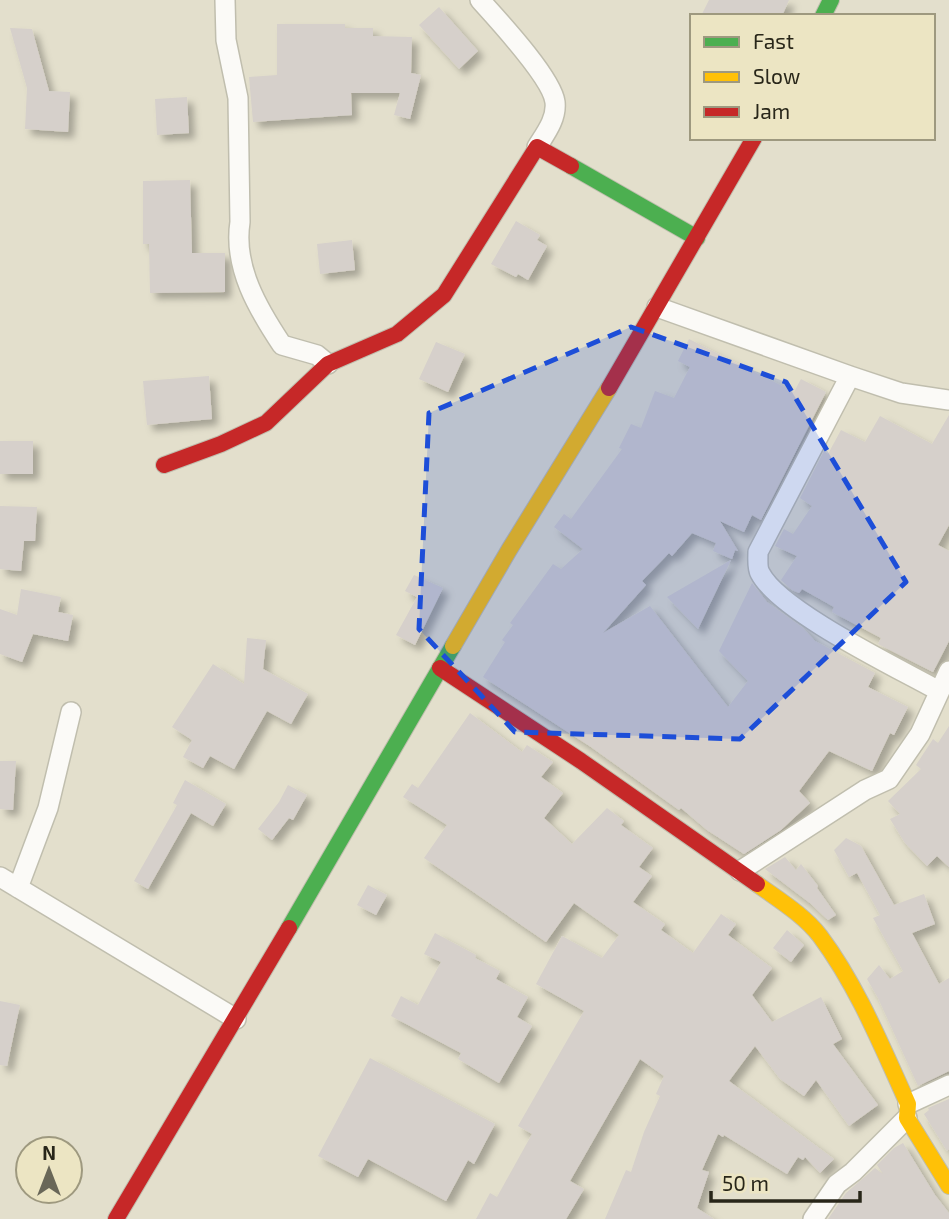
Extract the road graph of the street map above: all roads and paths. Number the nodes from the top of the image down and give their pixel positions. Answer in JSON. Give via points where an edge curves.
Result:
{"nodes":[{"id":1,"x":225,"y":0,"type":"edge"},
{"id":2,"x":480,"y":0,"type":"edge"},
{"id":3,"x":753,"y":140,"type":"edge"},
{"id":4,"x":537,"y":147,"type":"junction"},
{"id":5,"x":697,"y":238,"type":"junction"},
{"id":6,"x":657,"y":307,"type":"junction"},
{"id":7,"x":328,"y":364,"type":"junction"},
{"id":8,"x":850,"y":376,"type":"junction"},
{"id":9,"x":949,"y":400,"type":"edge"},
{"id":10,"x":164,"y":465,"type":"dead end"},
{"id":11,"x":440,"y":668,"type":"junction"},
{"id":12,"x":949,"y":671,"type":"edge"},
{"id":13,"x":939,"y":691,"type":"junction"},
{"id":14,"x":71,"y":712,"type":"dead end"},
{"id":15,"x":740,"y":871,"type":"junction"},
{"id":16,"x":0,"y":877,"type":"edge"},
{"id":17,"x":18,"y":888,"type":"junction"},
{"id":18,"x":236,"y":1019,"type":"junction"},
{"id":19,"x":949,"y":1085,"type":"edge"},
{"id":20,"x":908,"y":1111,"type":"junction"},
{"id":21,"x":949,"y":1186,"type":"edge"},
{"id":22,"x":122,"y":1217,"type":"edge"},
{"id":23,"x":813,"y":1219,"type":"edge"}],
"edges":[{"from":1,"to":7,"type":"street","via":[[226,40],[238,98],[238,236],[246,276],[282,345],[317,355]]},
{"from":2,"to":4,"type":"street","via":[[550,86],[556,104],[551,125]]},
{"from":3,"to":5,"type":"street"},
{"from":4,"to":5,"type":"street"},
{"from":4,"to":7,"type":"street","via":[[444,295],[397,334]]},
{"from":5,"to":6,"type":"street"},
{"from":6,"to":8,"type":"street"},
{"from":6,"to":11,"type":"street"},
{"from":7,"to":10,"type":"street","via":[[266,423]]},
{"from":8,"to":9,"type":"street","via":[[901,393]]},
{"from":8,"to":13,"type":"street","via":[[758,552],[758,572],[778,597]]},
{"from":11,"to":15,"type":"street"},
{"from":11,"to":18,"type":"street"},
{"from":12,"to":13,"type":"street"},
{"from":13,"to":15,"type":"street","via":[[920,734],[889,779]]},
{"from":14,"to":17,"type":"street","via":[[48,808]]},
{"from":15,"to":20,"type":"street","via":[[819,935],[863,1005]]},
{"from":16,"to":17,"type":"street"},
{"from":17,"to":18,"type":"street"},
{"from":18,"to":22,"type":"street"},
{"from":19,"to":20,"type":"street"},
{"from":20,"to":21,"type":"street"},
{"from":20,"to":23,"type":"street","via":[[838,1184]]}]}
